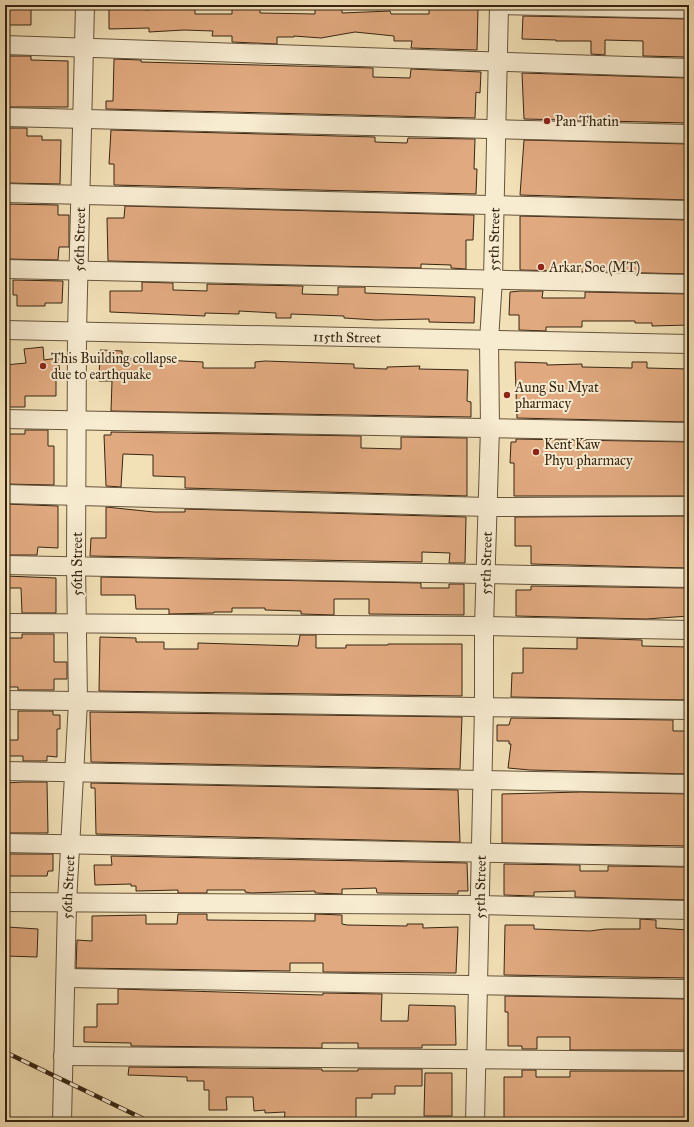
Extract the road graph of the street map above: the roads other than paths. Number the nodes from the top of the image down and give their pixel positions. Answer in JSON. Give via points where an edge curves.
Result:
{"nodes":[{"id":1,"x":85,"y":5,"type":"edge"},
{"id":2,"x":500,"y":5,"type":"edge"},
{"id":3,"x":689,"y":10,"type":"edge"},
{"id":4,"x":5,"y":45,"type":"edge"},
{"id":5,"x":83,"y":47,"type":"junction"},
{"id":6,"x":498,"y":62,"type":"junction"},
{"id":7,"x":689,"y":68,"type":"edge"},
{"id":8,"x":5,"y":117,"type":"edge"},
{"id":9,"x":82,"y":119,"type":"junction"},
{"id":10,"x":496,"y":130,"type":"junction"},
{"id":11,"x":689,"y":134,"type":"edge"},
{"id":12,"x":5,"y":193,"type":"edge"},
{"id":13,"x":81,"y":196,"type":"junction"},
{"id":14,"x":495,"y":205,"type":"junction"},
{"id":15,"x":689,"y":210,"type":"edge"},
{"id":16,"x":5,"y":269,"type":"edge"},
{"id":17,"x":79,"y":271,"type":"junction"},
{"id":18,"x":493,"y":279,"type":"junction"},
{"id":19,"x":689,"y":284,"type":"edge"},
{"id":20,"x":5,"y":330,"type":"edge"},
{"id":21,"x":77,"y":332,"type":"junction"},
{"id":22,"x":489,"y":340,"type":"junction"},
{"id":23,"x":689,"y":344,"type":"edge"},
{"id":24,"x":5,"y":418,"type":"edge"},
{"id":25,"x":77,"y":420,"type":"junction"},
{"id":26,"x":490,"y":427,"type":"junction"},
{"id":27,"x":689,"y":432,"type":"edge"},
{"id":28,"x":5,"y":494,"type":"edge"},
{"id":29,"x":77,"y":495,"type":"junction"},
{"id":30,"x":689,"y":506,"type":"edge"},
{"id":31,"x":488,"y":507,"type":"junction"},
{"id":32,"x":5,"y":565,"type":"edge"},
{"id":33,"x":76,"y":565,"type":"junction"},
{"id":34,"x":486,"y":575,"type":"junction"},
{"id":35,"x":689,"y":578,"type":"edge"},
{"id":36,"x":5,"y":623,"type":"edge"},
{"id":37,"x":77,"y":624,"type":"junction"},
{"id":38,"x":484,"y":626,"type":"junction"},
{"id":39,"x":689,"y":630,"type":"edge"},
{"id":40,"x":5,"y":700,"type":"edge"},
{"id":41,"x":78,"y":702,"type":"junction"},
{"id":42,"x":484,"y":707,"type":"junction"},
{"id":43,"x":689,"y":710,"type":"edge"},
{"id":44,"x":5,"y":771,"type":"edge"},
{"id":45,"x":74,"y":773,"type":"junction"},
{"id":46,"x":482,"y":780,"type":"junction"},
{"id":47,"x":689,"y":784,"type":"edge"},
{"id":48,"x":5,"y":843,"type":"edge"},
{"id":49,"x":70,"y":844,"type":"junction"},
{"id":50,"x":481,"y":852,"type":"junction"},
{"id":51,"x":689,"y":857,"type":"edge"},
{"id":52,"x":5,"y":902,"type":"edge"},
{"id":53,"x":67,"y":903,"type":"junction"},
{"id":54,"x":479,"y":905,"type":"junction"},
{"id":55,"x":689,"y":910,"type":"edge"},
{"id":56,"x":66,"y":978,"type":"junction"},
{"id":57,"x":478,"y":985,"type":"junction"},
{"id":58,"x":689,"y":989,"type":"edge"},
{"id":59,"x":63,"y":1056,"type":"junction"},
{"id":60,"x":476,"y":1060,"type":"junction"},
{"id":61,"x":689,"y":1061,"type":"edge"},
{"id":62,"x":62,"y":1122,"type":"edge"},
{"id":63,"x":475,"y":1122,"type":"edge"}],
"edges":[{"from":1,"to":5,"type":"street","name":"56th Street"},
{"from":2,"to":3,"type":"street"},
{"from":2,"to":6,"type":"street","name":"55th Street"},
{"from":4,"to":5,"type":"street"},
{"from":5,"to":6,"type":"street"},
{"from":5,"to":9,"type":"street","name":"56th Street"},
{"from":6,"to":7,"type":"street"},
{"from":6,"to":10,"type":"street","name":"55th Street"},
{"from":8,"to":9,"type":"street"},
{"from":9,"to":10,"type":"street"},
{"from":9,"to":13,"type":"street","name":"56th Street"},
{"from":10,"to":11,"type":"street"},
{"from":10,"to":14,"type":"street","name":"55th Street"},
{"from":12,"to":13,"type":"street"},
{"from":13,"to":14,"type":"street"},
{"from":13,"to":17,"type":"street","name":"56th Street"},
{"from":14,"to":15,"type":"street"},
{"from":14,"to":18,"type":"street","name":"55th Street"},
{"from":16,"to":17,"type":"street"},
{"from":17,"to":18,"type":"street"},
{"from":17,"to":21,"type":"street","name":"56th Street"},
{"from":18,"to":19,"type":"street"},
{"from":18,"to":22,"type":"street","name":"55th Street"},
{"from":20,"to":21,"type":"street","name":"115th Street"},
{"from":21,"to":22,"type":"street","name":"115th Street"},
{"from":21,"to":25,"type":"street","name":"56th Street"},
{"from":22,"to":23,"type":"street","name":"115th Street"},
{"from":22,"to":26,"type":"street","name":"55th Street"},
{"from":24,"to":25,"type":"street"},
{"from":25,"to":26,"type":"street"},
{"from":25,"to":29,"type":"street","name":"56th Street"},
{"from":26,"to":27,"type":"street"},
{"from":26,"to":31,"type":"street","name":"55th Street"},
{"from":28,"to":29,"type":"street"},
{"from":29,"to":31,"type":"street"},
{"from":29,"to":33,"type":"street","name":"56th Street"},
{"from":30,"to":31,"type":"street"},
{"from":31,"to":34,"type":"street","name":"55th Street"},
{"from":32,"to":33,"type":"street"},
{"from":33,"to":34,"type":"street"},
{"from":33,"to":37,"type":"street","name":"56th Street"},
{"from":34,"to":35,"type":"street"},
{"from":34,"to":38,"type":"street","name":"55th Street"},
{"from":36,"to":37,"type":"street"},
{"from":37,"to":38,"type":"street"},
{"from":37,"to":41,"type":"street","name":"56th Street"},
{"from":38,"to":39,"type":"street"},
{"from":38,"to":42,"type":"street","name":"55th Street"},
{"from":40,"to":41,"type":"street"},
{"from":41,"to":42,"type":"street"},
{"from":41,"to":45,"type":"street","name":"56th Street"},
{"from":42,"to":43,"type":"street"},
{"from":42,"to":46,"type":"street","name":"55th Street"},
{"from":44,"to":45,"type":"street"},
{"from":45,"to":46,"type":"street"},
{"from":45,"to":49,"type":"street","name":"56th Street"},
{"from":46,"to":47,"type":"street"},
{"from":46,"to":50,"type":"street","name":"55th Street"},
{"from":48,"to":49,"type":"street"},
{"from":49,"to":50,"type":"street"},
{"from":49,"to":53,"type":"street","name":"56th Street"},
{"from":50,"to":51,"type":"street"},
{"from":50,"to":54,"type":"street","name":"55th Street"},
{"from":52,"to":53,"type":"street"},
{"from":53,"to":54,"type":"street"},
{"from":53,"to":56,"type":"street","name":"56th Street"},
{"from":54,"to":55,"type":"street"},
{"from":54,"to":57,"type":"street","name":"55th Street"},
{"from":56,"to":57,"type":"street"},
{"from":56,"to":59,"type":"street","name":"56th Street"},
{"from":57,"to":58,"type":"street"},
{"from":57,"to":60,"type":"street","name":"55th Street"},
{"from":59,"to":60,"type":"street"},
{"from":59,"to":62,"type":"street","name":"56th Street"},
{"from":60,"to":61,"type":"street"},
{"from":60,"to":63,"type":"street","name":"55th Street"}]}
